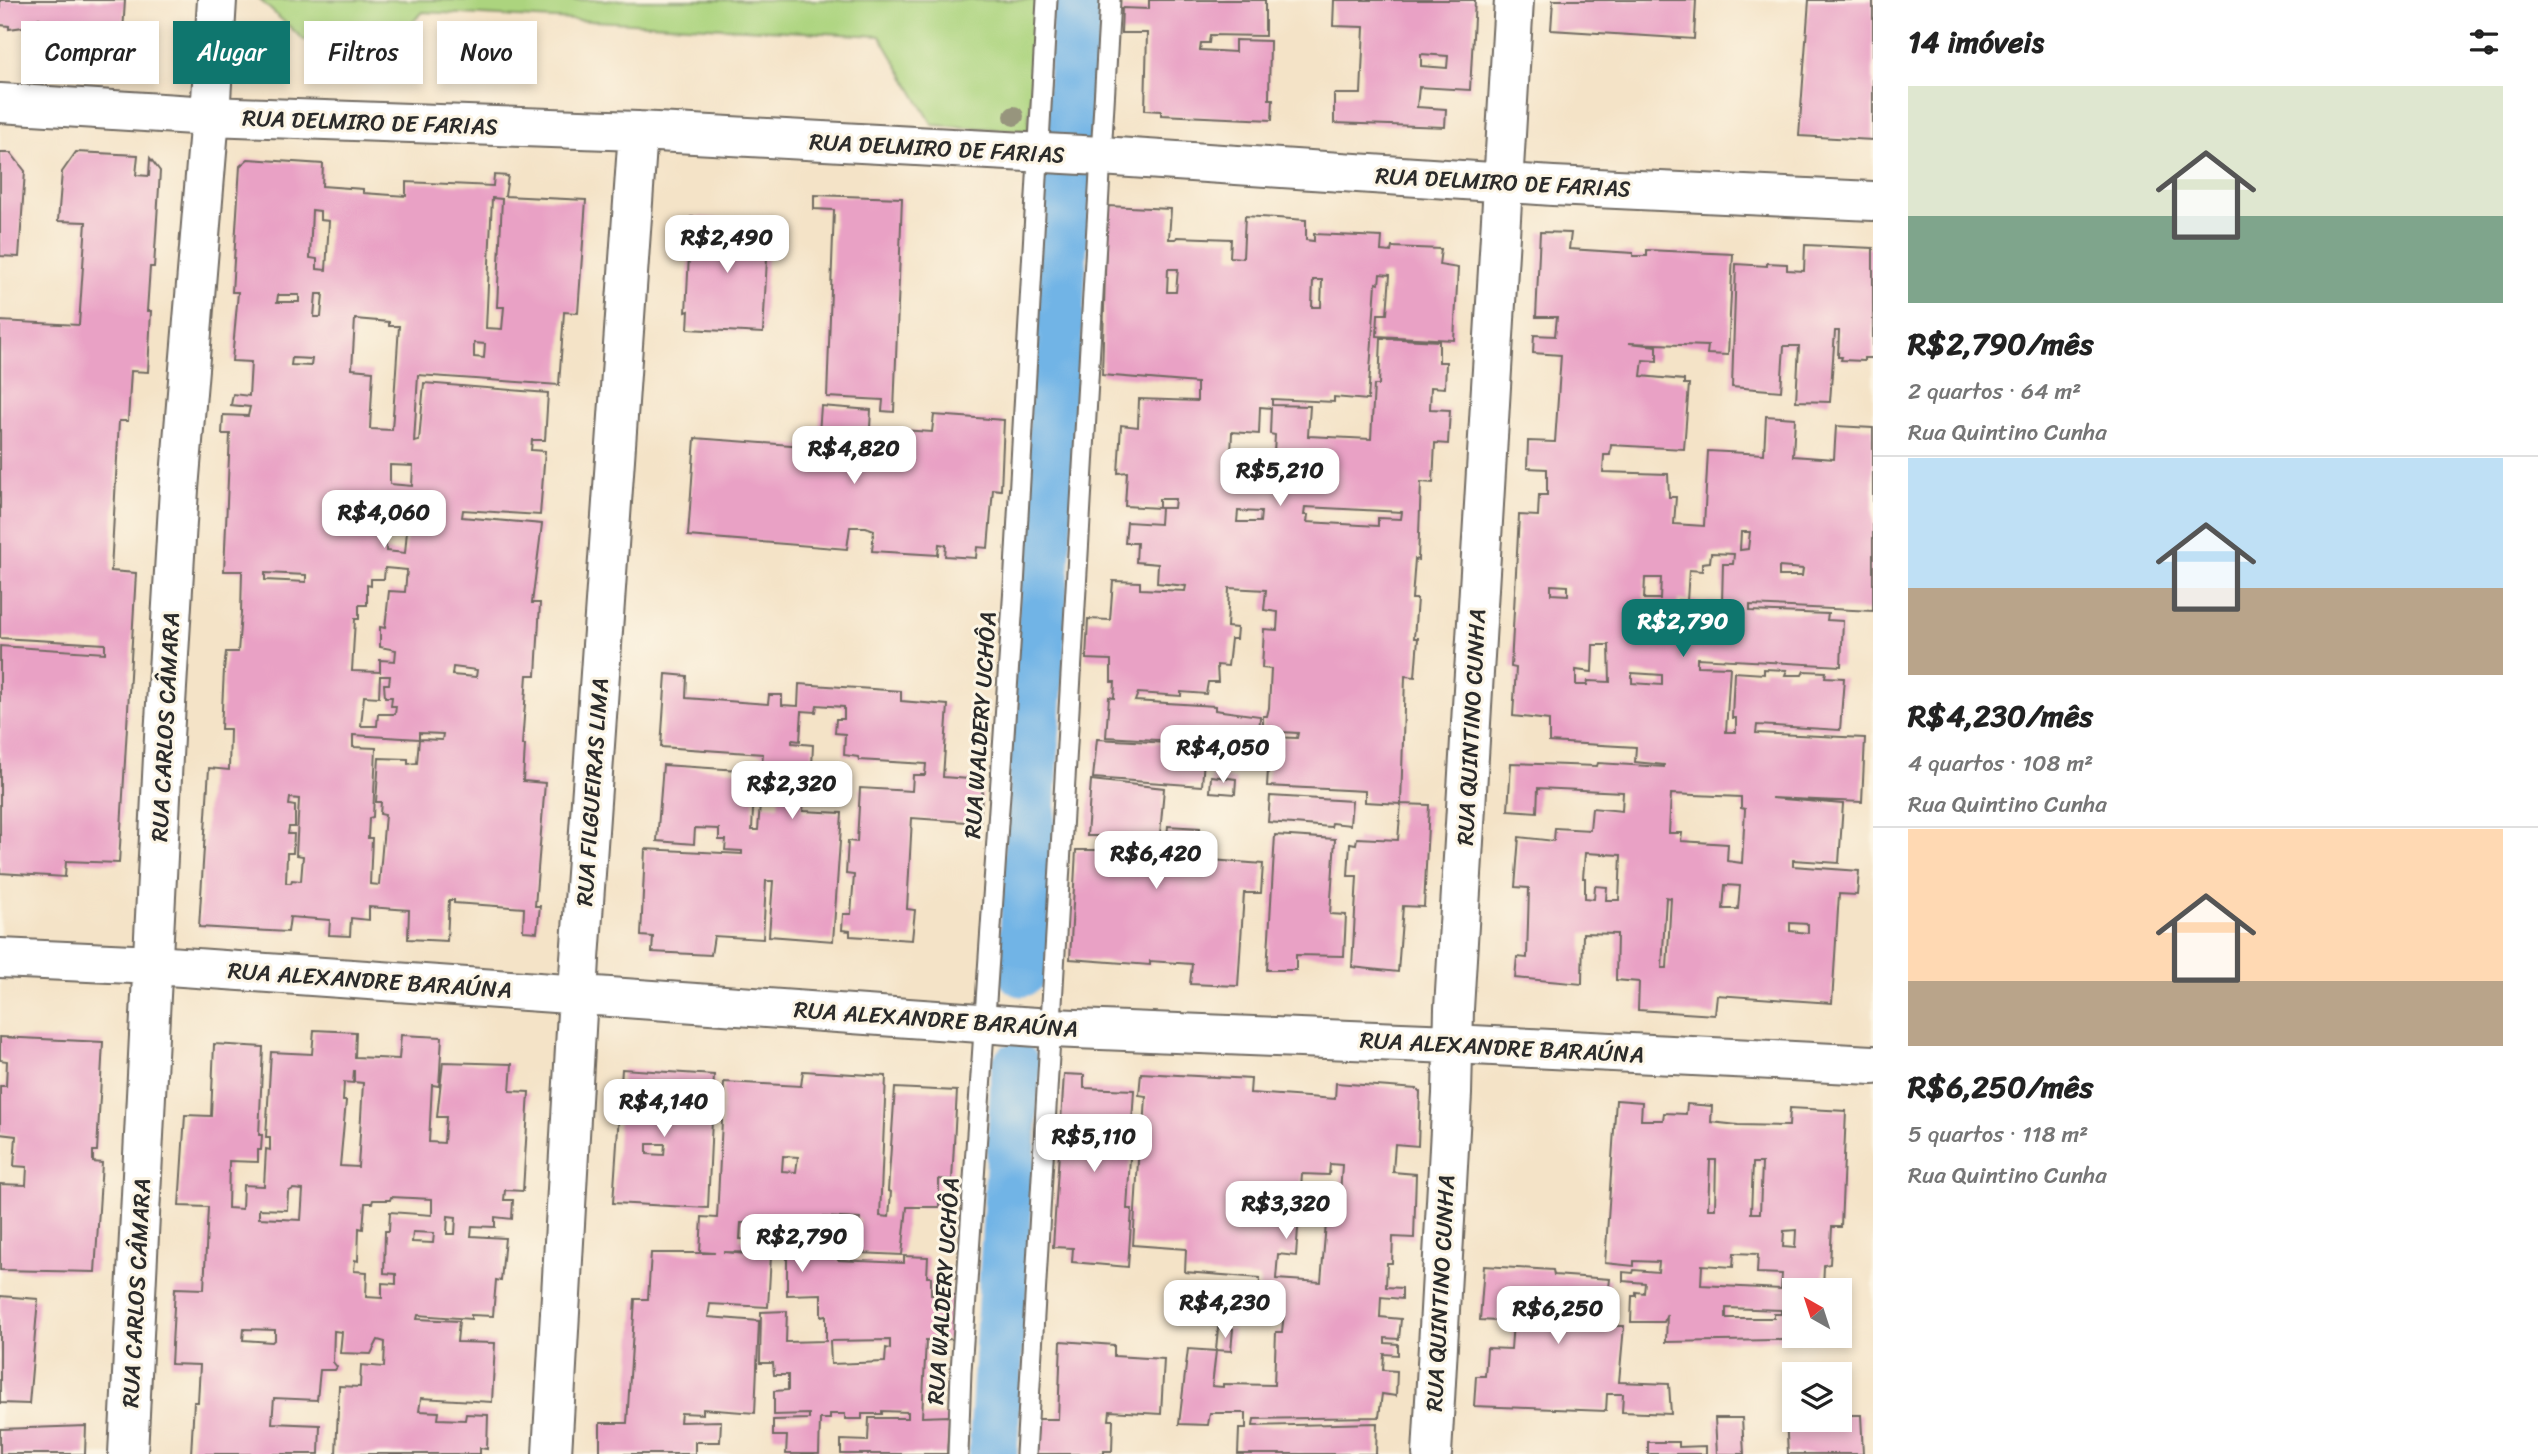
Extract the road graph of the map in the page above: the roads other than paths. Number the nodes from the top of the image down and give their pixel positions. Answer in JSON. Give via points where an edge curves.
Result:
{"nodes":[{"id":1,"x":217,"y":0,"type":"edge"},
{"id":2,"x":1047,"y":0,"type":"edge"},
{"id":3,"x":1110,"y":0,"type":"edge"},
{"id":4,"x":1514,"y":0,"type":"edge"},
{"id":5,"x":0,"y":103,"type":"edge"},
{"id":6,"x":210,"y":116,"type":"junction"},
{"id":7,"x":638,"y":131,"type":"junction"},
{"id":8,"x":1039,"y":154,"type":"junction"},
{"id":9,"x":1101,"y":156,"type":"junction"},
{"id":10,"x":1504,"y":184,"type":"junction"},
{"id":11,"x":1873,"y":201,"type":"edge"},
{"id":12,"x":0,"y":958,"type":"edge"},
{"id":13,"x":154,"y":965,"type":"junction"},
{"id":14,"x":578,"y":994,"type":"junction"},
{"id":15,"x":986,"y":1024,"type":"junction"},
{"id":16,"x":1050,"y":1028,"type":"junction"},
{"id":17,"x":1452,"y":1044,"type":"junction"},
{"id":18,"x":1873,"y":1065,"type":"edge"},
{"id":19,"x":128,"y":1454,"type":"edge"},
{"id":20,"x":552,"y":1454,"type":"edge"},
{"id":21,"x":958,"y":1454,"type":"edge"},
{"id":22,"x":1026,"y":1454,"type":"edge"},
{"id":23,"x":1432,"y":1454,"type":"edge"}],
"edges":[{"from":1,"to":6,"type":"street","name":"RUA CARLOS CÂMARA"},
{"from":2,"to":8,"type":"lane","name":"RUA WALDERY UCHÔA"},
{"from":3,"to":9,"type":"lane"},
{"from":4,"to":10,"type":"street","name":"RUA QUINTINO CUNHA"},
{"from":5,"to":6,"type":"street","name":"RUA DELMIRO DE FARIAS"},
{"from":6,"to":7,"type":"street","name":"RUA DELMIRO DE FARIAS"},
{"from":6,"to":13,"type":"street","name":"RUA CARLOS CÂMARA","via":[[178,502]]},
{"from":7,"to":8,"type":"street","name":"RUA DELMIRO DE FARIAS"},
{"from":7,"to":14,"type":"street","name":"RUA FILGUEIRAS LIMA"},
{"from":8,"to":9,"type":"street","name":"RUA DELMIRO DE FARIAS"},
{"from":8,"to":15,"type":"lane","name":"RUA WALDERY UCHÔA"},
{"from":9,"to":10,"type":"street","name":"RUA DELMIRO DE FARIAS"},
{"from":9,"to":16,"type":"lane"},
{"from":10,"to":11,"type":"street","name":"RUA DELMIRO DE FARIAS"},
{"from":10,"to":17,"type":"street","name":"RUA QUINTINO CUNHA"},
{"from":12,"to":13,"type":"street","name":"RUA ALEXANDRE BARAÚNA"},
{"from":13,"to":14,"type":"street","name":"RUA ALEXANDRE BARAÚNA"},
{"from":13,"to":19,"type":"street","name":"RUA CARLOS CÂMARA"},
{"from":14,"to":15,"type":"street","name":"RUA ALEXANDRE BARAÚNA"},
{"from":14,"to":20,"type":"street","name":"RUA FILGUEIRAS LIMA"},
{"from":15,"to":16,"type":"street","name":"RUA ALEXANDRE BARAÚNA"},
{"from":15,"to":21,"type":"lane","name":"RUA WALDERY UCHÔA"},
{"from":16,"to":17,"type":"street","name":"RUA ALEXANDRE BARAÚNA"},
{"from":16,"to":22,"type":"lane"},
{"from":17,"to":18,"type":"street","name":"RUA ALEXANDRE BARAÚNA"},
{"from":17,"to":23,"type":"street","name":"RUA QUINTINO CUNHA"}]}
